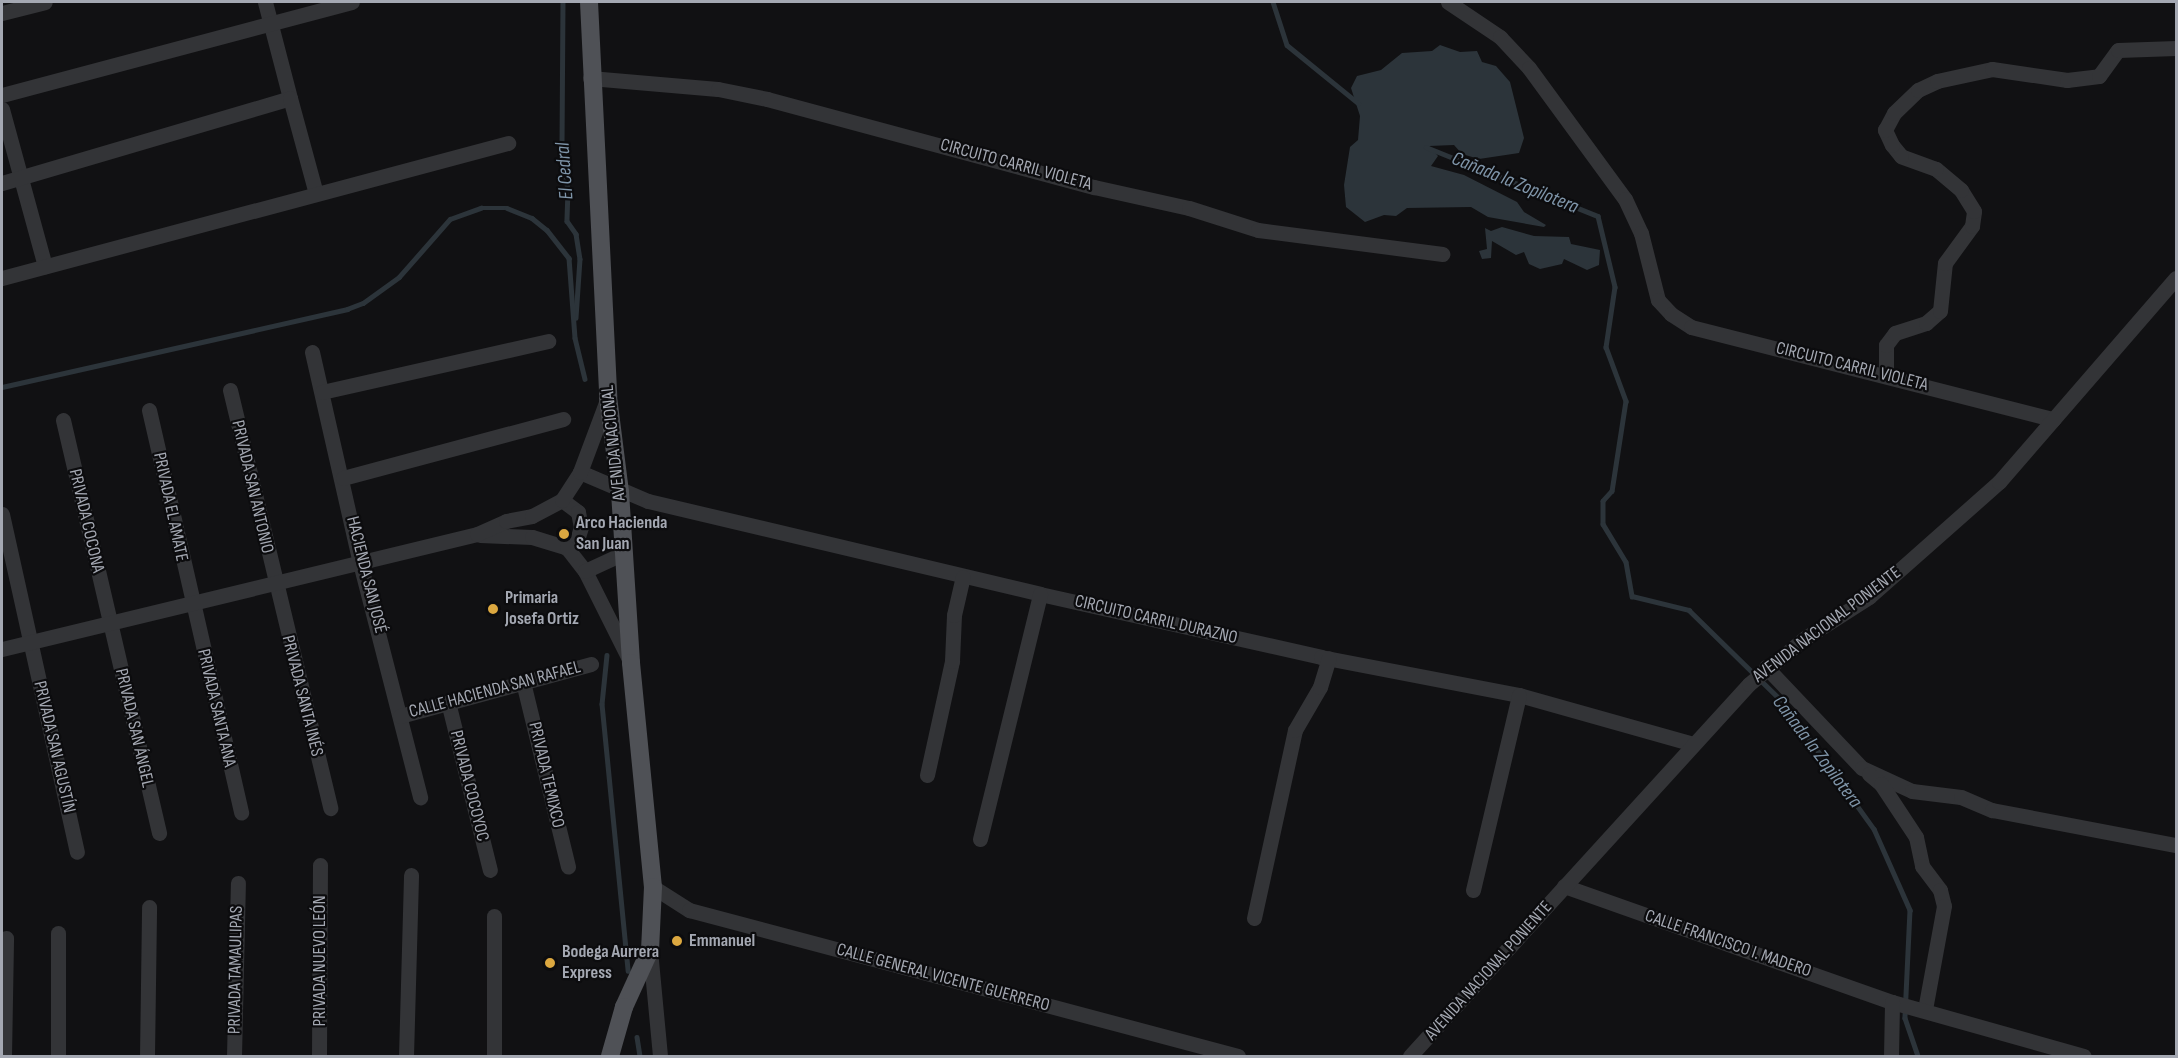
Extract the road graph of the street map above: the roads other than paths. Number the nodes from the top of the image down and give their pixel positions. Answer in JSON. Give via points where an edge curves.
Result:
{"nodes":[{"id":1,"x":45,"y":2,"type":"edge"},
{"id":2,"x":265,"y":2,"type":"edge"},
{"id":3,"x":352,"y":2,"type":"edge"},
{"id":4,"x":589,"y":2,"type":"edge"},
{"id":5,"x":1448,"y":2,"type":"edge"},
{"id":6,"x":313,"y":7,"type":"edge"},
{"id":7,"x":2,"y":13,"type":"edge"},
{"id":8,"x":271,"y":23,"type":"junction"},
{"id":9,"x":2176,"y":48,"type":"edge"},
{"id":10,"x":590,"y":78,"type":"junction"},
{"id":11,"x":2,"y":95,"type":"edge"},
{"id":12,"x":290,"y":98,"type":"junction"},
{"id":13,"x":2,"y":110,"type":"edge"},
{"id":14,"x":508,"y":143,"type":"dead end"},
{"id":15,"x":20,"y":177,"type":"junction"},
{"id":16,"x":2,"y":183,"type":"edge"},
{"id":17,"x":316,"y":194,"type":"junction"},
{"id":18,"x":1442,"y":254,"type":"dead end"},
{"id":19,"x":45,"y":266,"type":"junction"},
{"id":20,"x":2,"y":278,"type":"edge"},
{"id":21,"x":2176,"y":278,"type":"edge"},
{"id":22,"x":548,"y":340,"type":"dead end"},
{"id":23,"x":312,"y":352,"type":"dead end"},
{"id":24,"x":1886,"y":375,"type":"junction"},
{"id":25,"x":230,"y":390,"type":"dead end"},
{"id":26,"x":322,"y":392,"type":"junction"},
{"id":27,"x":608,"y":397,"type":"junction"},
{"id":28,"x":149,"y":410,"type":"dead end"},
{"id":29,"x":563,"y":418,"type":"dead end"},
{"id":30,"x":2054,"y":419,"type":"junction"},
{"id":31,"x":63,"y":420,"type":"dead end"},
{"id":32,"x":580,"y":472,"type":"junction"},
{"id":33,"x":343,"y":478,"type":"junction"},
{"id":34,"x":620,"y":492,"type":"junction"},
{"id":35,"x":562,"y":500,"type":"junction"},
{"id":36,"x":2,"y":514,"type":"edge"},
{"id":37,"x":477,"y":534,"type":"junction"},
{"id":38,"x":567,"y":548,"type":"junction"},
{"id":39,"x":624,"y":553,"type":"junction"},
{"id":40,"x":360,"y":563,"type":"junction"},
{"id":41,"x":585,"y":572,"type":"junction"},
{"id":42,"x":963,"y":577,"type":"junction"},
{"id":43,"x":273,"y":584,"type":"junction"},
{"id":44,"x":1040,"y":594,"type":"junction"},
{"id":45,"x":191,"y":603,"type":"junction"},
{"id":46,"x":110,"y":623,"type":"junction"},
{"id":47,"x":30,"y":642,"type":"junction"},
{"id":48,"x":2,"y":648,"type":"edge"},
{"id":49,"x":1329,"y":658,"type":"junction"},
{"id":50,"x":631,"y":663,"type":"junction"},
{"id":51,"x":591,"y":664,"type":"dead end"},
{"id":52,"x":1766,"y":667,"type":"junction"},
{"id":53,"x":524,"y":682,"type":"junction"},
{"id":54,"x":1519,"y":695,"type":"junction"},
{"id":55,"x":448,"y":702,"type":"junction"},
{"id":56,"x":400,"y":716,"type":"junction"},
{"id":57,"x":1693,"y":744,"type":"junction"},
{"id":58,"x":1862,"y":768,"type":"junction"},
{"id":59,"x":927,"y":775,"type":"dead end"},
{"id":60,"x":420,"y":797,"type":"dead end"},
{"id":61,"x":330,"y":808,"type":"dead end"},
{"id":62,"x":241,"y":813,"type":"dead end"},
{"id":63,"x":159,"y":833,"type":"dead end"},
{"id":64,"x":980,"y":839,"type":"dead end"},
{"id":65,"x":2176,"y":845,"type":"edge"},
{"id":66,"x":77,"y":852,"type":"dead end"},
{"id":67,"x":320,"y":865,"type":"dead end"},
{"id":68,"x":568,"y":867,"type":"dead end"},
{"id":69,"x":490,"y":870,"type":"dead end"},
{"id":70,"x":411,"y":875,"type":"dead end"},
{"id":71,"x":238,"y":883,"type":"dead end"},
{"id":72,"x":1564,"y":886,"type":"junction"},
{"id":73,"x":653,"y":887,"type":"junction"},
{"id":74,"x":1473,"y":890,"type":"dead end"},
{"id":75,"x":149,"y":907,"type":"dead end"},
{"id":76,"x":495,"y":916,"type":"dead end"},
{"id":77,"x":1254,"y":918,"type":"dead end"},
{"id":78,"x":58,"y":933,"type":"dead end"},
{"id":79,"x":6,"y":938,"type":"dead end"},
{"id":80,"x":650,"y":950,"type":"junction"},
{"id":81,"x":1892,"y":1002,"type":"junction"},
{"id":82,"x":1925,"y":1010,"type":"junction"},
{"id":83,"x":4,"y":1056,"type":"edge"},
{"id":84,"x":58,"y":1056,"type":"edge"},
{"id":85,"x":147,"y":1056,"type":"edge"},
{"id":86,"x":234,"y":1056,"type":"edge"},
{"id":87,"x":319,"y":1056,"type":"edge"},
{"id":88,"x":406,"y":1056,"type":"edge"},
{"id":89,"x":494,"y":1056,"type":"edge"},
{"id":90,"x":610,"y":1056,"type":"edge"},
{"id":91,"x":660,"y":1056,"type":"edge"},
{"id":92,"x":1238,"y":1056,"type":"edge"},
{"id":93,"x":1410,"y":1056,"type":"edge"},
{"id":94,"x":1891,"y":1056,"type":"edge"},
{"id":95,"x":2084,"y":1056,"type":"edge"}],
"edges":[{"from":1,"to":7,"type":"street"},
{"from":2,"to":8,"type":"street"},
{"from":3,"to":6,"type":"street"},
{"from":4,"to":10,"type":"main road","name":"AVENIDA NACIONAL"},
{"from":5,"to":24,"type":"street","name":"CIRCUITO CARRIL VIOLETA","via":[[1500,37],[1529,68],[1625,200],[1641,233],[1658,300],[1691,327]]},
{"from":6,"to":8,"type":"street"},
{"from":8,"to":11,"type":"street"},
{"from":8,"to":12,"type":"street"},
{"from":9,"to":24,"type":"street","via":[[2118,50],[2099,76],[2067,80],[1992,69],[1937,81],[1918,90],[1894,113],[1885,130],[1892,145],[1901,156],[1935,169],[1961,190],[1974,211],[1972,226],[1945,263],[1940,311],[1926,323],[1895,333],[1886,345]]},
{"from":10,"to":18,"type":"street","name":"CIRCUITO CARRIL VIOLETA","via":[[718,89],[767,99],[1094,187],[1189,208],[1258,230]]},
{"from":10,"to":27,"type":"main road","name":"AVENIDA NACIONAL"},
{"from":12,"to":15,"type":"street"},
{"from":12,"to":17,"type":"street"},
{"from":13,"to":15,"type":"street"},
{"from":14,"to":17,"type":"street"},
{"from":15,"to":16,"type":"street"},
{"from":15,"to":19,"type":"street"},
{"from":17,"to":19,"type":"street"},
{"from":19,"to":20,"type":"street"},
{"from":21,"to":30,"type":"street","name":"AVENIDA NACIONAL PONIENTE"},
{"from":22,"to":26,"type":"street"},
{"from":23,"to":26,"type":"street","name":"HACIENDA SAN JOSÉ"},
{"from":24,"to":30,"type":"street","name":"CIRCUITO CARRIL VIOLETA"},
{"from":25,"to":43,"type":"street","name":"PRIVADA SAN ANTONIO"},
{"from":26,"to":33,"type":"street","name":"HACIENDA SAN JOSÉ"},
{"from":27,"to":32,"type":"street"},
{"from":27,"to":34,"type":"main road","name":"AVENIDA NACIONAL"},
{"from":28,"to":45,"type":"street","name":"PRIVADA EL AMATE"},
{"from":29,"to":33,"type":"street"},
{"from":30,"to":52,"type":"street","name":"AVENIDA NACIONAL PONIENTE","via":[[1999,482],[1869,597]]},
{"from":31,"to":46,"type":"street","name":"PRIVADA COCONA"},
{"from":32,"to":34,"type":"street","name":"CIRCUITO CARRIL DURAZNO"},
{"from":32,"to":35,"type":"street"},
{"from":33,"to":40,"type":"street","name":"HACIENDA SAN JOSÉ"},
{"from":34,"to":39,"type":"main road","name":"AVENIDA NACIONAL"},
{"from":34,"to":42,"type":"street","name":"CIRCUITO CARRIL DURAZNO"},
{"from":35,"to":37,"type":"street","via":[[532,516],[506,521]]},
{"from":35,"to":38,"type":"street","via":[[578,512],[581,527],[578,537]]},
{"from":36,"to":47,"type":"street","name":"PRIVADA SAN AGUSTÍN"},
{"from":37,"to":38,"type":"street","via":[[532,537]]},
{"from":37,"to":40,"type":"street"},
{"from":38,"to":41,"type":"street"},
{"from":39,"to":41,"type":"street"},
{"from":39,"to":50,"type":"main road","name":"AVENIDA NACIONAL"},
{"from":40,"to":43,"type":"street"},
{"from":40,"to":56,"type":"street","name":"HACIENDA SAN JOSÉ"},
{"from":41,"to":50,"type":"street"},
{"from":42,"to":44,"type":"street","name":"CIRCUITO CARRIL DURAZNO"},
{"from":42,"to":59,"type":"street","via":[[954,615],[952,661]]},
{"from":43,"to":45,"type":"street"},
{"from":43,"to":61,"type":"street","name":"PRIVADA SANTA INÉS"},
{"from":44,"to":49,"type":"street","name":"CIRCUITO CARRIL DURAZNO"},
{"from":44,"to":64,"type":"street"},
{"from":45,"to":46,"type":"street"},
{"from":45,"to":62,"type":"street","name":"PRIVADA SANTA ANA"},
{"from":46,"to":47,"type":"street"},
{"from":46,"to":63,"type":"street","name":"PRIVADA SAN ÁNGEL"},
{"from":47,"to":48,"type":"street"},
{"from":47,"to":66,"type":"street","name":"PRIVADA SAN AGUSTÍN"},
{"from":49,"to":54,"type":"street","name":"CIRCUITO CARRIL DURAZNO"},
{"from":49,"to":77,"type":"street","via":[[1320,687],[1295,730]]},
{"from":50,"to":73,"type":"main road","name":"AVENIDA NACIONAL"},
{"from":51,"to":53,"type":"street","name":"CALLE HACIENDA SAN RAFAEL"},
{"from":52,"to":57,"type":"street","name":"AVENIDA NACIONAL PONIENTE"},
{"from":52,"to":58,"type":"street"},
{"from":53,"to":55,"type":"street","name":"CALLE HACIENDA SAN RAFAEL"},
{"from":53,"to":68,"type":"street","name":"PRIVADA TEMIXCO"},
{"from":54,"to":57,"type":"street","name":"CIRCUITO CARRIL DURAZNO"},
{"from":54,"to":74,"type":"street"},
{"from":55,"to":56,"type":"street","name":"CALLE HACIENDA SAN RAFAEL"},
{"from":55,"to":69,"type":"street","name":"PRIVADA COCOYOC"},
{"from":56,"to":60,"type":"street","name":"HACIENDA SAN JOSÉ"},
{"from":57,"to":72,"type":"street","name":"AVENIDA NACIONAL PONIENTE"},
{"from":58,"to":65,"type":"street","via":[[1912,790],[1961,797],[1992,810]]},
{"from":58,"to":82,"type":"street","via":[[1881,784],[1916,837],[1922,866],[1940,890],[1944,906]]},
{"from":67,"to":87,"type":"street","name":"PRIVADA NUEVO LEÓN"},
{"from":70,"to":88,"type":"street"},
{"from":71,"to":86,"type":"street","name":"PRIVADA TAMAULIPAS"},
{"from":72,"to":81,"type":"street","name":"CALLE FRANCISCO I. MADERO"},
{"from":72,"to":93,"type":"street","name":"AVENIDA NACIONAL PONIENTE"},
{"from":73,"to":80,"type":"main road","name":"AVENIDA NACIONAL"},
{"from":73,"to":92,"type":"street","name":"CALLE GENERAL VICENTE GUERRERO","via":[[689,910]]},
{"from":75,"to":85,"type":"street"},
{"from":76,"to":89,"type":"street"},
{"from":78,"to":84,"type":"street"},
{"from":79,"to":83,"type":"street"},
{"from":80,"to":90,"type":"main road","name":"AVENIDA NACIONAL","via":[[624,1007]]},
{"from":80,"to":91,"type":"street"},
{"from":81,"to":82,"type":"street","name":"CALLE FRANCISCO I. MADERO"},
{"from":81,"to":94,"type":"street"},
{"from":82,"to":95,"type":"street"}]}
